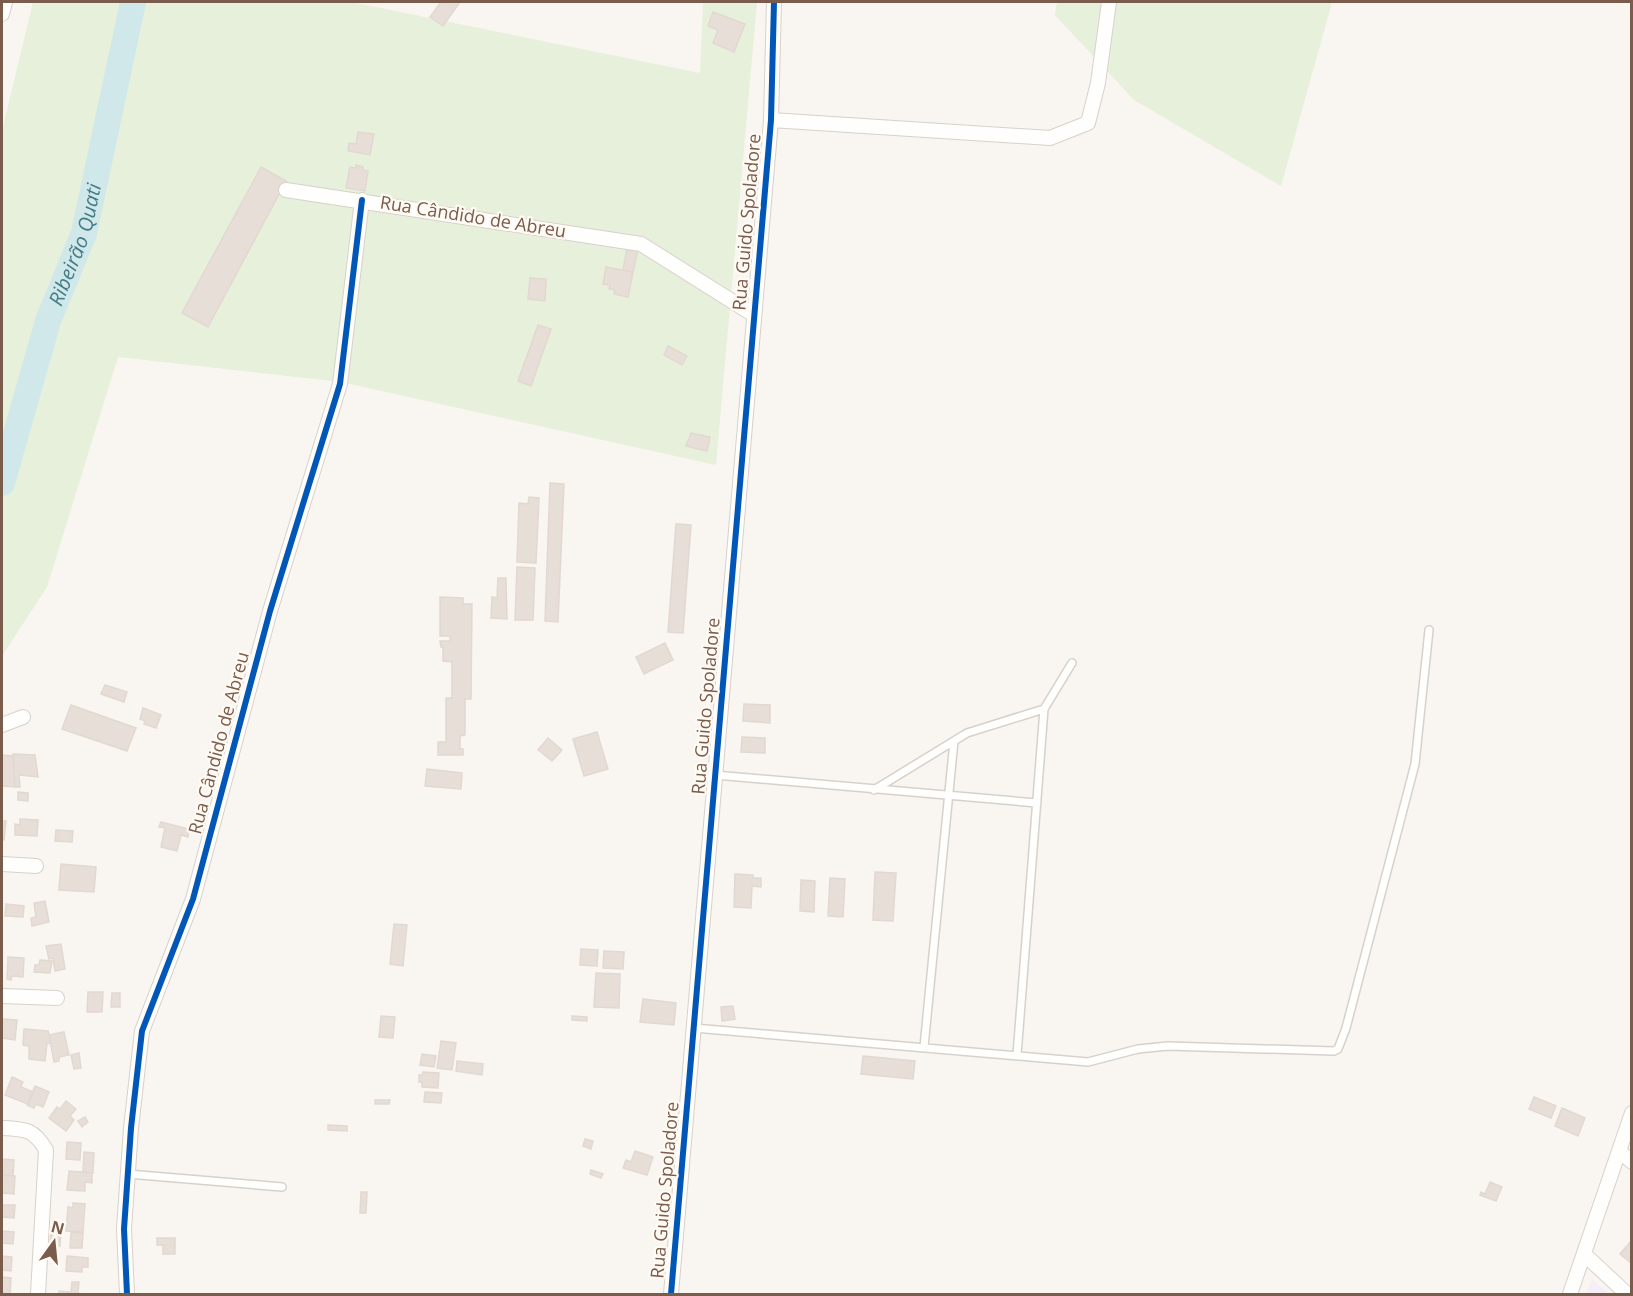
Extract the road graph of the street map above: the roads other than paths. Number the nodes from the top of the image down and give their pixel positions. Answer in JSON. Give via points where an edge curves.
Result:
{"nodes":[{"id":1,"x":5,"y":2,"type":"edge"},
{"id":2,"x":774,"y":2,"type":"edge"},
{"id":3,"x":1109,"y":2,"type":"edge"},
{"id":4,"x":2,"y":14,"type":"edge"},
{"id":5,"x":771,"y":120,"type":"junction"},
{"id":6,"x":286,"y":190,"type":"dead end"},
{"id":7,"x":362,"y":200,"type":"junction"},
{"id":8,"x":754,"y":315,"type":"junction"},
{"id":9,"x":1429,"y":630,"type":"dead end"},
{"id":10,"x":1072,"y":663,"type":"dead end"},
{"id":11,"x":1044,"y":709,"type":"junction"},
{"id":12,"x":23,"y":717,"type":"dead end"},
{"id":13,"x":2,"y":725,"type":"edge"},
{"id":14,"x":954,"y":741,"type":"junction"},
{"id":15,"x":716,"y":775,"type":"junction"},
{"id":16,"x":874,"y":790,"type":"junction"},
{"id":17,"x":948,"y":796,"type":"junction"},
{"id":18,"x":1037,"y":803,"type":"junction"},
{"id":19,"x":2,"y":864,"type":"edge"},
{"id":20,"x":36,"y":866,"type":"dead end"},
{"id":21,"x":2,"y":996,"type":"edge"},
{"id":22,"x":57,"y":998,"type":"dead end"},
{"id":23,"x":694,"y":1028,"type":"junction"},
{"id":24,"x":924,"y":1047,"type":"junction"},
{"id":25,"x":1017,"y":1055,"type":"junction"},
{"id":26,"x":1632,"y":1113,"type":"edge"},
{"id":27,"x":2,"y":1128,"type":"edge"},
{"id":28,"x":1619,"y":1150,"type":"junction"},
{"id":29,"x":1632,"y":1162,"type":"edge"},
{"id":30,"x":128,"y":1174,"type":"junction"},
{"id":31,"x":282,"y":1187,"type":"dead end"},
{"id":32,"x":1584,"y":1254,"type":"junction"},
{"id":33,"x":38,"y":1294,"type":"edge"},
{"id":34,"x":127,"y":1294,"type":"edge"},
{"id":35,"x":671,"y":1294,"type":"edge"},
{"id":36,"x":1570,"y":1294,"type":"edge"},
{"id":37,"x":1627,"y":1294,"type":"edge"}],
"edges":[{"from":1,"to":4,"type":"street"},
{"from":2,"to":5,"type":"street","name":"Rua Guido Spoladore"},
{"from":3,"to":5,"type":"street","via":[[1088,123],[1050,138]]},
{"from":5,"to":8,"type":"street","name":"Rua Guido Spoladore"},
{"from":6,"to":7,"type":"street"},
{"from":7,"to":8,"type":"street","name":"Rua Cândido de Abreu","via":[[641,244]]},
{"from":7,"to":30,"type":"street","name":"Rua Cândido de Abreu","via":[[340,384],[270,611],[193,899],[142,1031]]},
{"from":8,"to":15,"type":"street","name":"Rua Guido Spoladore"},
{"from":9,"to":25,"type":"lane","via":[[1415,764],[1338,1049],[1322,1052],[1168,1046],[1088,1062]]},
{"from":10,"to":11,"type":"lane"},
{"from":11,"to":14,"type":"lane","via":[[966,733]]},
{"from":11,"to":18,"type":"lane"},
{"from":12,"to":13,"type":"street"},
{"from":14,"to":16,"type":"lane"},
{"from":14,"to":17,"type":"lane"},
{"from":15,"to":16,"type":"lane"},
{"from":15,"to":23,"type":"street","name":"Rua Guido Spoladore"},
{"from":16,"to":17,"type":"lane"},
{"from":17,"to":18,"type":"lane"},
{"from":17,"to":24,"type":"lane"},
{"from":18,"to":25,"type":"lane"},
{"from":19,"to":20,"type":"street"},
{"from":21,"to":22,"type":"street"},
{"from":23,"to":24,"type":"lane"},
{"from":23,"to":35,"type":"street","name":"Rua Guido Spoladore"},
{"from":24,"to":25,"type":"lane"},
{"from":26,"to":28,"type":"street"},
{"from":27,"to":33,"type":"street","via":[[22,1129],[38,1136],[46,1150]]},
{"from":28,"to":29,"type":"street"},
{"from":28,"to":32,"type":"street"},
{"from":30,"to":31,"type":"lane"},
{"from":30,"to":34,"type":"street","name":"Rua Cândido de Abreu","via":[[124,1229]]},
{"from":32,"to":36,"type":"street"},
{"from":32,"to":37,"type":"street"}]}
